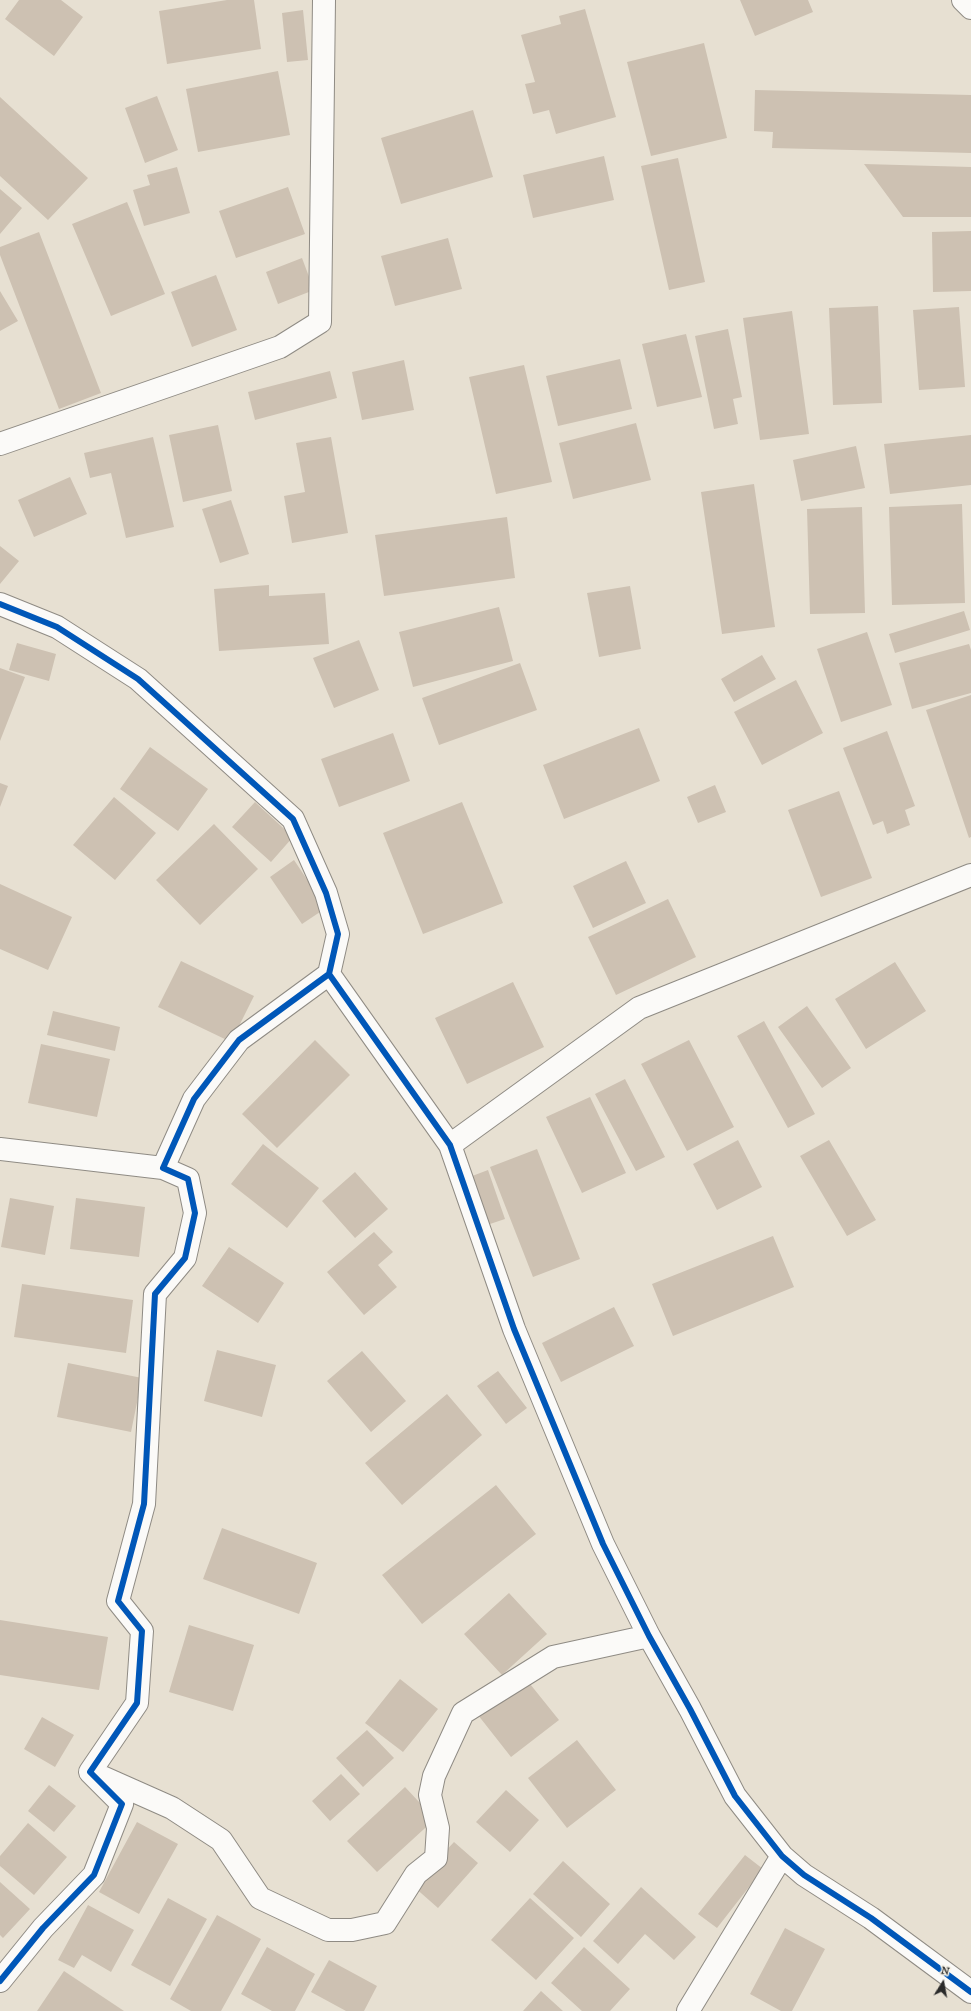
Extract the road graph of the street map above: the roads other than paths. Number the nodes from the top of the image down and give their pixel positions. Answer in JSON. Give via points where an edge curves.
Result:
{"nodes":[{"id":1,"x":324,"y":0,"type":"edge"},
{"id":2,"x":963,"y":0,"type":"edge"},
{"id":3,"x":971,"y":8,"type":"edge"},
{"id":4,"x":0,"y":444,"type":"edge"},
{"id":5,"x":0,"y":604,"type":"edge"},
{"id":6,"x":971,"y":875,"type":"edge"},
{"id":7,"x":329,"y":974,"type":"junction"},
{"id":8,"x":450,"y":1145,"type":"junction"},
{"id":9,"x":0,"y":1149,"type":"edge"},
{"id":10,"x":163,"y":1168,"type":"junction"},
{"id":11,"x":649,"y":1636,"type":"junction"},
{"id":12,"x":90,"y":1772,"type":"junction"},
{"id":13,"x":782,"y":1856,"type":"junction"},
{"id":14,"x":0,"y":1982,"type":"edge"},
{"id":15,"x":971,"y":1992,"type":"edge"},
{"id":16,"x":688,"y":2011,"type":"edge"}],
"edges":[{"from":1,"to":4,"type":"street","via":[[320,322],[280,347]]},
{"from":2,"to":3,"type":"street"},
{"from":5,"to":7,"type":"street","via":[[57,627],[138,679],[293,819],[326,892],[338,934]]},
{"from":6,"to":8,"type":"street","via":[[639,1008]]},
{"from":7,"to":8,"type":"street"},
{"from":7,"to":10,"type":"street","via":[[239,1040],[194,1099]]},
{"from":8,"to":11,"type":"street","via":[[514,1329],[603,1544]]},
{"from":9,"to":10,"type":"street"},
{"from":10,"to":12,"type":"street","via":[[188,1179],[195,1213],[185,1258],[155,1294],[144,1504],[118,1601],[142,1631],[137,1703]]},
{"from":11,"to":12,"type":"street","via":[[553,1657],[463,1713],[434,1776],[430,1795],[438,1828],[436,1858],[416,1874],[385,1923],[352,1930],[328,1930],[260,1898],[221,1840],[172,1808]]},
{"from":11,"to":13,"type":"street","via":[[735,1796]]},
{"from":12,"to":14,"type":"street","via":[[122,1804],[94,1874],[43,1928]]},
{"from":13,"to":15,"type":"street","via":[[804,1875],[871,1918]]},
{"from":13,"to":16,"type":"street"}]}
